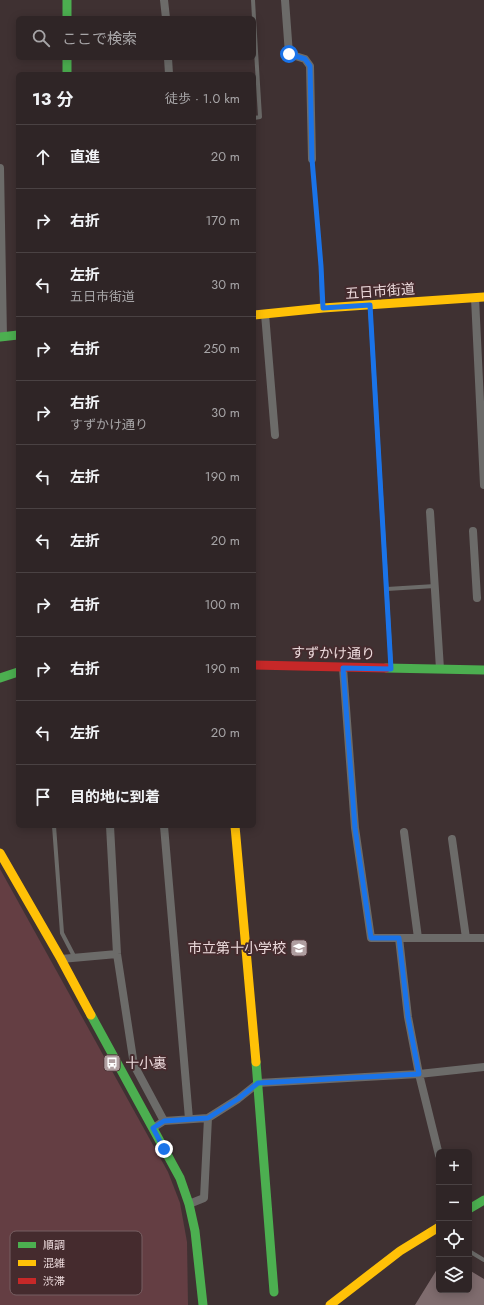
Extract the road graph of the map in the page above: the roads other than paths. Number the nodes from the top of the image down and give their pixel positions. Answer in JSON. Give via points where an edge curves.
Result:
{"nodes":[{"id":1,"x":67,"y":0,"type":"edge"},
{"id":2,"x":164,"y":0,"type":"edge"},
{"id":3,"x":253,"y":0,"type":"edge"},
{"id":4,"x":285,"y":0,"type":"edge"},
{"id":5,"x":67,"y":16,"type":"edge"},
{"id":6,"x":166,"y":16,"type":"edge"},
{"id":7,"x":254,"y":16,"type":"edge"},
{"id":8,"x":256,"y":51,"type":"edge"},
{"id":9,"x":67,"y":60,"type":"edge"},
{"id":10,"x":168,"y":60,"type":"edge"},
{"id":11,"x":67,"y":72,"type":"edge"},
{"id":12,"x":169,"y":72,"type":"edge"},
{"id":13,"x":256,"y":118,"type":"edge"},
{"id":14,"x":312,"y":159,"type":"road end"},
{"id":15,"x":0,"y":168,"type":"edge"},
{"id":16,"x":321,"y":266,"type":"road end"},
{"id":17,"x":480,"y":298,"type":"edge"},
{"id":18,"x":370,"y":305,"type":"junction"},
{"id":19,"x":323,"y":308,"type":"junction"},
{"id":20,"x":264,"y":314,"type":"junction"},
{"id":21,"x":256,"y":315,"type":"edge"},
{"id":22,"x":16,"y":335,"type":"edge"},
{"id":23,"x":1,"y":337,"type":"edge"},
{"id":24,"x":275,"y":435,"type":"dead end"},
{"id":25,"x":484,"y":485,"type":"edge"},
{"id":26,"x":430,"y":512,"type":"dead end"},
{"id":27,"x":473,"y":531,"type":"dead end"},
{"id":28,"x":480,"y":575,"type":"edge"},
{"id":29,"x":435,"y":586,"type":"junction"},
{"id":30,"x":387,"y":589,"type":"junction"},
{"id":31,"x":476,"y":598,"type":"dead end"},
{"id":32,"x":256,"y":666,"type":"edge"},
{"id":33,"x":343,"y":668,"type":"junction"},
{"id":34,"x":391,"y":669,"type":"junction"},
{"id":35,"x":440,"y":670,"type":"junction"},
{"id":36,"x":484,"y":670,"type":"edge"},
{"id":37,"x":16,"y":673,"type":"edge"},
{"id":38,"x":0,"y":678,"type":"edge"},
{"id":39,"x":54,"y":828,"type":"edge"},
{"id":40,"x":110,"y":828,"type":"edge"},
{"id":41,"x":164,"y":828,"type":"edge"},
{"id":42,"x":235,"y":828,"type":"edge"},
{"id":43,"x":404,"y":832,"type":"dead end"},
{"id":44,"x":452,"y":839,"type":"dead end"},
{"id":45,"x":0,"y":853,"type":"edge"},
{"id":46,"x":399,"y":938,"type":"junction"},
{"id":47,"x":418,"y":938,"type":"junction"},
{"id":48,"x":466,"y":938,"type":"junction"},
{"id":49,"x":484,"y":938,"type":"edge"},
{"id":50,"x":118,"y":954,"type":"junction"},
{"id":51,"x":75,"y":958,"type":"junction"},
{"id":52,"x":61,"y":960,"type":"junction"},
{"id":53,"x":484,"y":1067,"type":"edge"},
{"id":54,"x":419,"y":1074,"type":"junction"},
{"id":55,"x":258,"y":1083,"type":"junction"},
{"id":56,"x":208,"y":1118,"type":"junction"},
{"id":57,"x":189,"y":1119,"type":"junction"},
{"id":58,"x":164,"y":1121,"type":"junction"},
{"id":59,"x":153,"y":1128,"type":"junction"},
{"id":60,"x":437,"y":1149,"type":"edge"},
{"id":61,"x":484,"y":1200,"type":"edge"},
{"id":62,"x":189,"y":1204,"type":"junction"},
{"id":63,"x":472,"y":1207,"type":"edge"},
{"id":64,"x":436,"y":1229,"type":"edge"},
{"id":65,"x":472,"y":1253,"type":"edge"},
{"id":66,"x":484,"y":1260,"type":"edge"},
{"id":67,"x":274,"y":1292,"type":"dead end"},
{"id":68,"x":203,"y":1305,"type":"edge"},
{"id":69,"x":330,"y":1305,"type":"edge"}],
"edges":[{"from":1,"to":5,"type":"street"},
{"from":2,"to":6,"type":"street"},
{"from":3,"to":7,"type":"lane"},
{"from":4,"to":14,"type":"street","via":[[289,54],[305,59],[310,66]]},
{"from":8,"to":13,"type":"lane","via":[[260,117]]},
{"from":9,"to":11,"type":"street"},
{"from":10,"to":12,"type":"street"},
{"from":15,"to":23,"type":"street"},
{"from":16,"to":19,"type":"lane"},
{"from":17,"to":18,"type":"street","name":"五日市街道"},
{"from":17,"to":25,"type":"street"},
{"from":18,"to":19,"type":"street","name":"五日市街道"},
{"from":18,"to":30,"type":"lane"},
{"from":19,"to":20,"type":"street","name":"五日市街道"},
{"from":20,"to":21,"type":"street","name":"五日市街道"},
{"from":20,"to":24,"type":"street"},
{"from":22,"to":23,"type":"street"},
{"from":26,"to":29,"type":"street"},
{"from":27,"to":28,"type":"street"},
{"from":28,"to":31,"type":"street"},
{"from":29,"to":30,"type":"lane"},
{"from":29,"to":35,"type":"street"},
{"from":30,"to":34,"type":"lane"},
{"from":32,"to":33,"type":"street","name":"すずかけ通り"},
{"from":33,"to":34,"type":"street","name":"すずかけ通り"},
{"from":33,"to":46,"type":"street","via":[[355,828],[371,938]]},
{"from":34,"to":35,"type":"street","name":"すずかけ通り"},
{"from":35,"to":36,"type":"street","name":"すずかけ通り"},
{"from":37,"to":38,"type":"street"},
{"from":39,"to":51,"type":"lane","via":[[62,933]]},
{"from":40,"to":50,"type":"street"},
{"from":41,"to":57,"type":"street"},
{"from":42,"to":55,"type":"street"},
{"from":43,"to":47,"type":"street"},
{"from":44,"to":48,"type":"street"},
{"from":45,"to":52,"type":"street"},
{"from":46,"to":47,"type":"street"},
{"from":46,"to":54,"type":"street","via":[[408,1017]]},
{"from":47,"to":48,"type":"street"},
{"from":48,"to":49,"type":"street"},
{"from":50,"to":51,"type":"street"},
{"from":50,"to":58,"type":"street","via":[[134,1065]]},
{"from":51,"to":52,"type":"street"},
{"from":52,"to":59,"type":"street"},
{"from":53,"to":54,"type":"street"},
{"from":54,"to":55,"type":"street"},
{"from":54,"to":60,"type":"street"},
{"from":55,"to":56,"type":"street"},
{"from":55,"to":67,"type":"street"},
{"from":56,"to":57,"type":"street"},
{"from":56,"to":62,"type":"street","via":[[204,1198]]},
{"from":57,"to":58,"type":"street"},
{"from":58,"to":59,"type":"street"},
{"from":59,"to":62,"type":"street","via":[[180,1178]]},
{"from":61,"to":63,"type":"street"},
{"from":62,"to":68,"type":"street","via":[[195,1231]]},
{"from":64,"to":69,"type":"street","via":[[388,1259]]},
{"from":65,"to":66,"type":"lane"}]}
